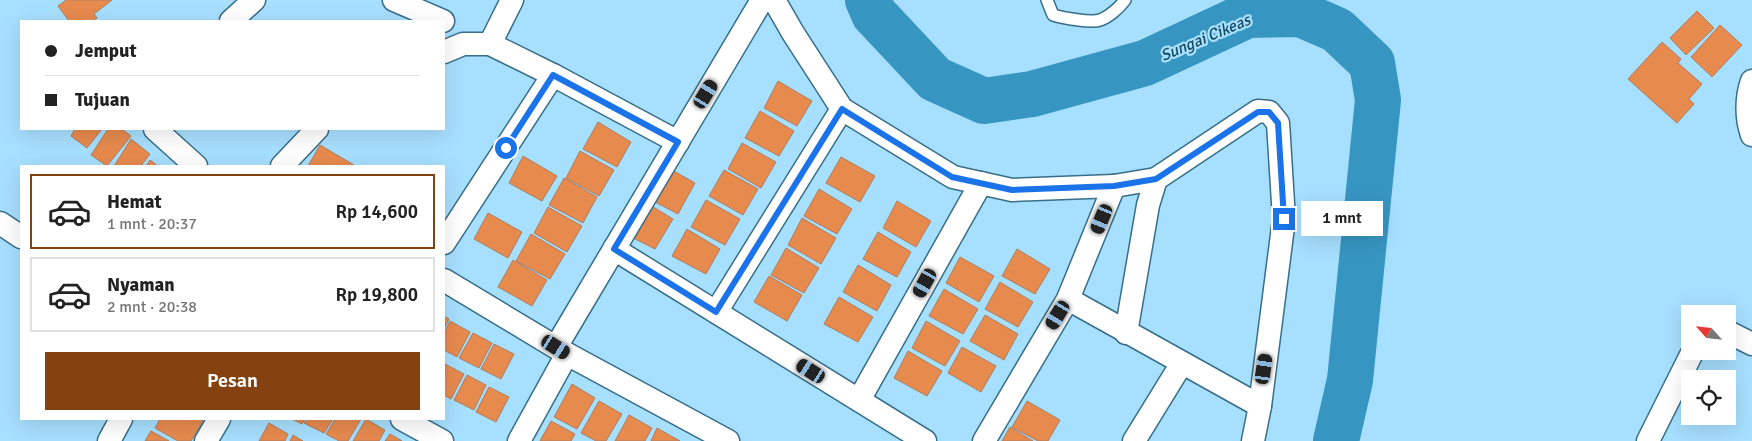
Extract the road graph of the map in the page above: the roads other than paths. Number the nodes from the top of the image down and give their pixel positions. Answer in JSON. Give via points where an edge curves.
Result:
{"nodes":[{"id":1,"x":254,"y":0,"type":"edge"},
{"id":2,"x":394,"y":0,"type":"edge"},
{"id":3,"x":512,"y":0,"type":"edge"},
{"id":4,"x":762,"y":0,"type":"edge"},
{"id":5,"x":774,"y":0,"type":"edge"},
{"id":6,"x":1047,"y":0,"type":"edge"},
{"id":7,"x":1125,"y":0,"type":"edge"},
{"id":8,"x":232,"y":20,"type":"edge"},
{"id":9,"x":441,"y":20,"type":"edge"},
{"id":10,"x":445,"y":22,"type":"edge"},
{"id":11,"x":490,"y":44,"type":"junction"},
{"id":12,"x":454,"y":48,"type":"edge"},
{"id":13,"x":553,"y":75,"type":"junction"},
{"id":14,"x":1752,"y":81,"type":"edge"},
{"id":15,"x":842,"y":109,"type":"junction"},
{"id":16,"x":156,"y":130,"type":"edge"},
{"id":17,"x":316,"y":130,"type":"edge"},
{"id":18,"x":1752,"y":136,"type":"edge"},
{"id":19,"x":678,"y":142,"type":"junction"},
{"id":20,"x":195,"y":165,"type":"edge"},
{"id":21,"x":283,"y":165,"type":"edge"},
{"id":22,"x":1156,"y":179,"type":"junction"},
{"id":23,"x":981,"y":183,"type":"junction"},
{"id":24,"x":1114,"y":186,"type":"junction"},
{"id":25,"x":0,"y":223,"type":"edge"},
{"id":26,"x":20,"y":237,"type":"edge"},
{"id":27,"x":445,"y":241,"type":"edge"},
{"id":28,"x":614,"y":249,"type":"junction"},
{"id":29,"x":445,"y":281,"type":"edge"},
{"id":30,"x":1068,"y":299,"type":"junction"},
{"id":31,"x":716,"y":312,"type":"junction"},
{"id":32,"x":1126,"y":333,"type":"junction"},
{"id":33,"x":1736,"y":336,"type":"edge"},
{"id":34,"x":1752,"y":344,"type":"edge"},
{"id":35,"x":561,"y":350,"type":"junction"},
{"id":36,"x":1688,"y":360,"type":"edge"},
{"id":37,"x":1182,"y":363,"type":"junction"},
{"id":38,"x":858,"y":400,"type":"junction"},
{"id":39,"x":1260,"y":406,"type":"junction"},
{"id":40,"x":121,"y":420,"type":"edge"},
{"id":41,"x":218,"y":420,"type":"edge"},
{"id":42,"x":404,"y":420,"type":"edge"},
{"id":43,"x":110,"y":441,"type":"edge"},
{"id":44,"x":206,"y":441,"type":"edge"},
{"id":45,"x":442,"y":441,"type":"edge"},
{"id":46,"x":519,"y":441,"type":"edge"},
{"id":47,"x":728,"y":441,"type":"edge"},
{"id":48,"x":925,"y":441,"type":"edge"},
{"id":49,"x":984,"y":441,"type":"edge"},
{"id":50,"x":1134,"y":441,"type":"edge"},
{"id":51,"x":1253,"y":441,"type":"edge"},
{"id":52,"x":1648,"y":441,"type":"edge"}],
"edges":[{"from":1,"to":8,"type":"street"},
{"from":2,"to":9,"type":"street"},
{"from":3,"to":11,"type":"street"},
{"from":4,"to":19,"type":"street"},
{"from":5,"to":15,"type":"street"},
{"from":6,"to":7,"type":"lane","via":[[1053,15],[1100,20]]},
{"from":10,"to":12,"type":"street","via":[[450,25]]},
{"from":11,"to":12,"type":"street"},
{"from":11,"to":13,"type":"street"},
{"from":13,"to":19,"type":"street"},
{"from":13,"to":27,"type":"street"},
{"from":14,"to":18,"type":"street","via":[[1747,94],[1748,125]]},
{"from":15,"to":23,"type":"street","via":[[952,177]]},
{"from":15,"to":31,"type":"street"},
{"from":16,"to":20,"type":"street"},
{"from":17,"to":21,"type":"street"},
{"from":19,"to":28,"type":"street"},
{"from":22,"to":24,"type":"street"},
{"from":22,"to":32,"type":"street","via":[[1148,205]]},
{"from":22,"to":39,"type":"street","via":[[1258,112],[1269,112],[1278,123],[1284,219]]},
{"from":23,"to":24,"type":"street","via":[[1012,190]]},
{"from":23,"to":38,"type":"street"},
{"from":24,"to":30,"type":"street"},
{"from":25,"to":26,"type":"street"},
{"from":28,"to":31,"type":"street"},
{"from":28,"to":35,"type":"street"},
{"from":29,"to":35,"type":"street"},
{"from":30,"to":32,"type":"street"},
{"from":30,"to":49,"type":"street"},
{"from":31,"to":38,"type":"street"},
{"from":32,"to":37,"type":"street"},
{"from":33,"to":34,"type":"street"},
{"from":35,"to":46,"type":"street"},
{"from":35,"to":47,"type":"street"},
{"from":36,"to":52,"type":"street"},
{"from":37,"to":39,"type":"street"},
{"from":37,"to":50,"type":"street"},
{"from":38,"to":48,"type":"street"},
{"from":39,"to":51,"type":"street"},
{"from":40,"to":43,"type":"street"},
{"from":41,"to":44,"type":"street"},
{"from":42,"to":45,"type":"street"}]}
